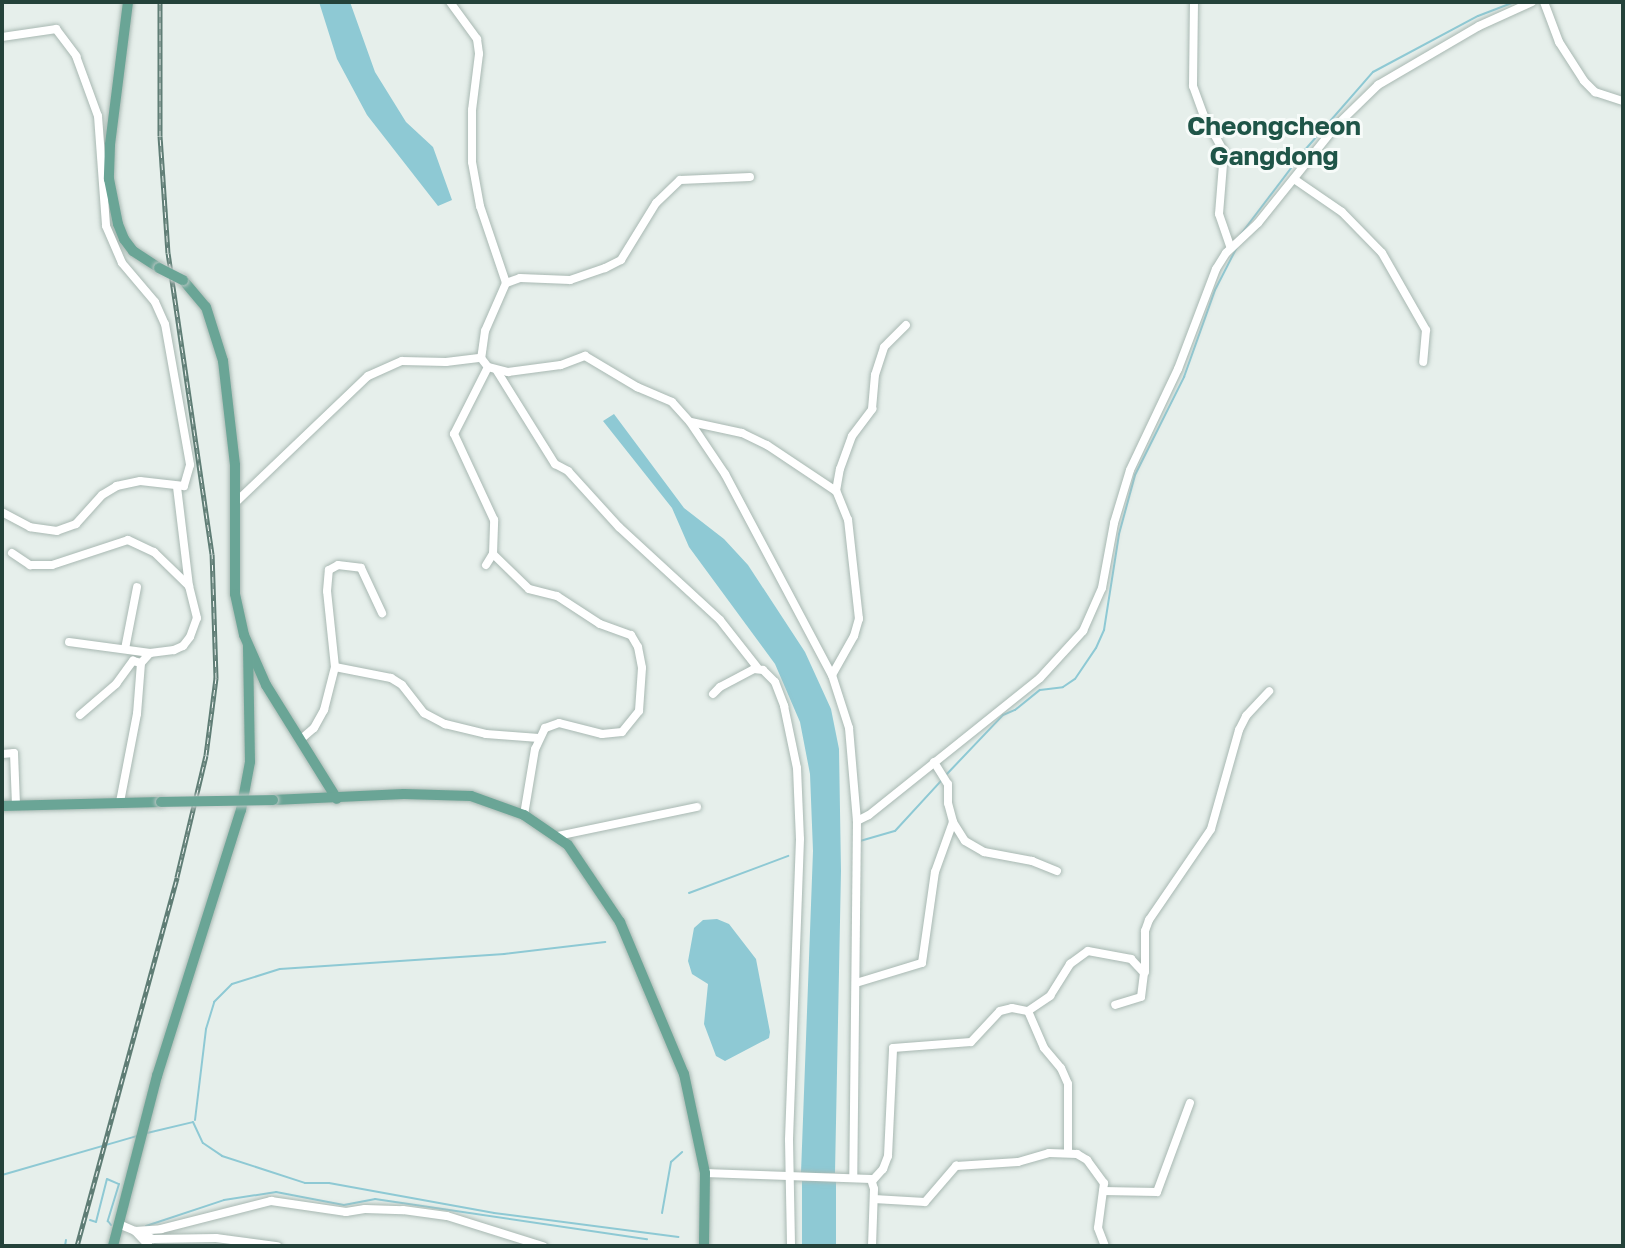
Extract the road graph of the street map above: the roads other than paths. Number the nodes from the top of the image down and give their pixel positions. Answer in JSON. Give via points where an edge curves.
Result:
{"nodes":[{"id":1,"x":128,"y":2,"type":"edge"},
{"id":2,"x":450,"y":2,"type":"edge"},
{"id":3,"x":1194,"y":2,"type":"edge"},
{"id":4,"x":1532,"y":2,"type":"edge"},
{"id":5,"x":1544,"y":2,"type":"edge"},
{"id":6,"x":2,"y":37,"type":"edge"},
{"id":7,"x":1623,"y":101,"type":"edge"},
{"id":8,"x":750,"y":177,"type":"dead end"},
{"id":9,"x":1294,"y":179,"type":"junction"},
{"id":10,"x":112,"y":225,"type":"junction"},
{"id":11,"x":1236,"y":242,"type":"junction"},
{"id":12,"x":506,"y":283,"type":"junction"},
{"id":13,"x":906,"y":325,"type":"dead end"},
{"id":14,"x":481,"y":358,"type":"junction"},
{"id":15,"x":1423,"y":362,"type":"dead end"},
{"id":16,"x":492,"y":369,"type":"junction"},
{"id":17,"x":690,"y":422,"type":"junction"},
{"id":18,"x":177,"y":487,"type":"junction"},
{"id":19,"x":836,"y":491,"type":"junction"},
{"id":20,"x":235,"y":503,"type":"junction"},
{"id":21,"x":2,"y":512,"type":"edge"},
{"id":22,"x":12,"y":553,"type":"dead end"},
{"id":23,"x":493,"y":554,"type":"junction"},
{"id":24,"x":486,"y":565,"type":"dead end"},
{"id":25,"x":189,"y":586,"type":"junction"},
{"id":26,"x":137,"y":587,"type":"dead end"},
{"id":27,"x":382,"y":613,"type":"dead end"},
{"id":28,"x":69,"y":642,"type":"dead end"},
{"id":29,"x":248,"y":646,"type":"junction"},
{"id":30,"x":125,"y":649,"type":"junction"},
{"id":31,"x":150,"y":653,"type":"junction"},
{"id":32,"x":141,"y":663,"type":"junction"},
{"id":33,"x":335,"y":667,"type":"junction"},
{"id":34,"x":757,"y":667,"type":"junction"},
{"id":35,"x":832,"y":675,"type":"junction"},
{"id":36,"x":1269,"y":691,"type":"dead end"},
{"id":37,"x":713,"y":694,"type":"dead end"},
{"id":38,"x":80,"y":715,"type":"dead end"},
{"id":39,"x":539,"y":738,"type":"junction"},
{"id":40,"x":300,"y":740,"type":"junction"},
{"id":41,"x":2,"y":754,"type":"edge"},
{"id":42,"x":934,"y":762,"type":"junction"},
{"id":43,"x":337,"y":799,"type":"junction"},
{"id":44,"x":120,"y":802,"type":"junction"},
{"id":45,"x":2,"y":806,"type":"edge"},
{"id":46,"x":16,"y":806,"type":"junction"},
{"id":47,"x":697,"y":807,"type":"dead end"},
{"id":48,"x":524,"y":815,"type":"junction"},
{"id":49,"x":857,"y":821,"type":"junction"},
{"id":50,"x":953,"y":822,"type":"junction"},
{"id":51,"x":557,"y":836,"type":"junction"},
{"id":52,"x":1057,"y":871,"type":"dead end"},
{"id":53,"x":1144,"y":973,"type":"junction"},
{"id":54,"x":856,"y":983,"type":"junction"},
{"id":55,"x":1115,"y":1005,"type":"dead end"},
{"id":56,"x":1028,"y":1011,"type":"junction"},
{"id":57,"x":1190,"y":1103,"type":"dead end"},
{"id":58,"x":1068,"y":1153,"type":"junction"},
{"id":59,"x":705,"y":1173,"type":"junction"},
{"id":60,"x":791,"y":1176,"type":"junction"},
{"id":61,"x":853,"y":1178,"type":"junction"},
{"id":62,"x":873,"y":1180,"type":"junction"},
{"id":63,"x":1103,"y":1191,"type":"junction"},
{"id":64,"x":874,"y":1199,"type":"junction"},
{"id":65,"x":121,"y":1225,"type":"junction"},
{"id":66,"x":135,"y":1231,"type":"junction"},
{"id":67,"x":113,"y":1246,"type":"edge"},
{"id":68,"x":149,"y":1246,"type":"edge"},
{"id":69,"x":277,"y":1246,"type":"edge"},
{"id":70,"x":543,"y":1246,"type":"edge"},
{"id":71,"x":704,"y":1246,"type":"edge"},
{"id":72,"x":791,"y":1246,"type":"edge"},
{"id":73,"x":872,"y":1246,"type":"edge"},
{"id":74,"x":1105,"y":1246,"type":"edge"}],
"edges":[{"from":1,"to":10,"type":"main road","via":[[109,160]]},
{"from":2,"to":12,"type":"street","via":[[477,39],[472,162],[480,206]]},
{"from":3,"to":11,"type":"street","via":[[1193,86],[1224,152],[1219,214]]},
{"from":4,"to":9,"type":"street","via":[[1479,26],[1378,85]]},
{"from":5,"to":7,"type":"street","via":[[1559,42],[1584,81],[1595,92]]},
{"from":6,"to":10,"type":"street","via":[[49,28],[70,45],[98,116]]},
{"from":8,"to":12,"type":"street","via":[[680,180],[656,203],[621,260],[605,268],[555,282],[540,278]]},
{"from":9,"to":11,"type":"street"},
{"from":9,"to":15,"type":"street","via":[[1342,212],[1382,253],[1426,330]]},
{"from":10,"to":18,"type":"street","via":[[122,263],[155,302],[165,324],[190,465],[187,484]]},
{"from":10,"to":20,"type":"main road","bridge":true,"via":[[133,251],[183,280],[206,307],[218,338],[233,431]]},
{"from":11,"to":42,"type":"street","via":[[1216,269],[1178,369],[1130,470],[1102,588],[1083,631],[1056,664]]},
{"from":12,"to":14,"type":"street","via":[[487,325]]},
{"from":13,"to":19,"type":"street","via":[[894,334],[879,360],[872,409],[844,452]]},
{"from":14,"to":16,"type":"street"},
{"from":14,"to":20,"type":"street","via":[[402,361],[368,376]]},
{"from":16,"to":17,"type":"street","via":[[543,368],[585,356],[672,402]]},
{"from":16,"to":23,"type":"street","via":[[454,434],[494,520]]},
{"from":16,"to":34,"type":"street","via":[[555,464],[720,620]]},
{"from":17,"to":19,"type":"street","via":[[742,433]]},
{"from":17,"to":35,"type":"street","via":[[725,474]]},
{"from":18,"to":21,"type":"street","via":[[140,481],[117,486],[76,524],[57,531],[30,527]]},
{"from":18,"to":25,"type":"street"},
{"from":19,"to":35,"type":"street","via":[[848,520],[859,619]]},
{"from":20,"to":29,"type":"main road","via":[[235,594]]},
{"from":22,"to":25,"type":"street","via":[[30,565],[52,565],[128,540],[154,552]]},
{"from":23,"to":24,"type":"street"},
{"from":23,"to":39,"type":"street","via":[[520,583],[557,596],[600,624],[623,630],[638,647],[639,711],[622,732],[602,734],[559,723],[545,728]]},
{"from":25,"to":31,"type":"street","via":[[197,618],[190,637],[174,650]]},
{"from":26,"to":30,"type":"street"},
{"from":27,"to":33,"type":"street","via":[[361,568],[338,565],[329,570]]},
{"from":28,"to":30,"type":"street"},
{"from":29,"to":40,"type":"main road"},
{"from":29,"to":65,"type":"main road","via":[[249,775],[182,995]]},
{"from":30,"to":31,"type":"street"},
{"from":31,"to":32,"type":"street"},
{"from":32,"to":38,"type":"street","via":[[133,661]]},
{"from":32,"to":44,"type":"street"},
{"from":33,"to":39,"type":"street","via":[[391,678],[424,713],[445,724]]},
{"from":33,"to":40,"type":"street","via":[[324,710]]},
{"from":34,"to":37,"type":"street"},
{"from":34,"to":60,"type":"street","via":[[775,682],[797,768],[800,839]]},
{"from":35,"to":49,"type":"street","via":[[849,728]]},
{"from":36,"to":53,"type":"street","via":[[1239,730],[1211,829],[1149,920]]},
{"from":39,"to":48,"type":"street"},
{"from":40,"to":43,"type":"main road"},
{"from":41,"to":46,"type":"street","via":[[14,753]]},
{"from":42,"to":49,"type":"street"},
{"from":42,"to":50,"type":"street","via":[[948,784]]},
{"from":43,"to":44,"type":"main road","bridge":true},
{"from":43,"to":48,"type":"main road","via":[[471,796]]},
{"from":44,"to":46,"type":"main road"},
{"from":45,"to":46,"type":"main road"},
{"from":47,"to":51,"type":"street"},
{"from":48,"to":51,"type":"main road"},
{"from":49,"to":54,"type":"street"},
{"from":50,"to":52,"type":"street","via":[[974,848]]},
{"from":50,"to":54,"type":"street","via":[[935,872],[922,963]]},
{"from":51,"to":59,"type":"main road","via":[[599,888],[634,953],[684,1074]]},
{"from":53,"to":55,"type":"street","via":[[1141,997]]},
{"from":53,"to":56,"type":"street","via":[[1131,959],[1088,951],[1070,964],[1050,996]]},
{"from":54,"to":61,"type":"street"},
{"from":56,"to":58,"type":"street","via":[[1068,1084]]},
{"from":56,"to":62,"type":"street","via":[[1000,1011],[964,1044],[890,1050],[888,1156]]},
{"from":57,"to":63,"type":"street","via":[[1157,1192]]},
{"from":58,"to":63,"type":"street","via":[[1087,1160],[1104,1183]]},
{"from":58,"to":64,"type":"street","via":[[956,1166],[925,1202]]},
{"from":59,"to":60,"type":"street"},
{"from":59,"to":71,"type":"main road"},
{"from":60,"to":61,"type":"street"},
{"from":60,"to":72,"type":"street"},
{"from":61,"to":62,"type":"street"},
{"from":62,"to":64,"type":"street"},
{"from":63,"to":74,"type":"street","via":[[1098,1228]]},
{"from":64,"to":73,"type":"street"},
{"from":65,"to":66,"type":"street"},
{"from":65,"to":67,"type":"main road"},
{"from":66,"to":68,"type":"street"},
{"from":66,"to":69,"type":"street","via":[[153,1239],[216,1238]]},
{"from":66,"to":70,"type":"street","via":[[271,1201],[346,1212],[403,1210],[447,1216]]}]}
